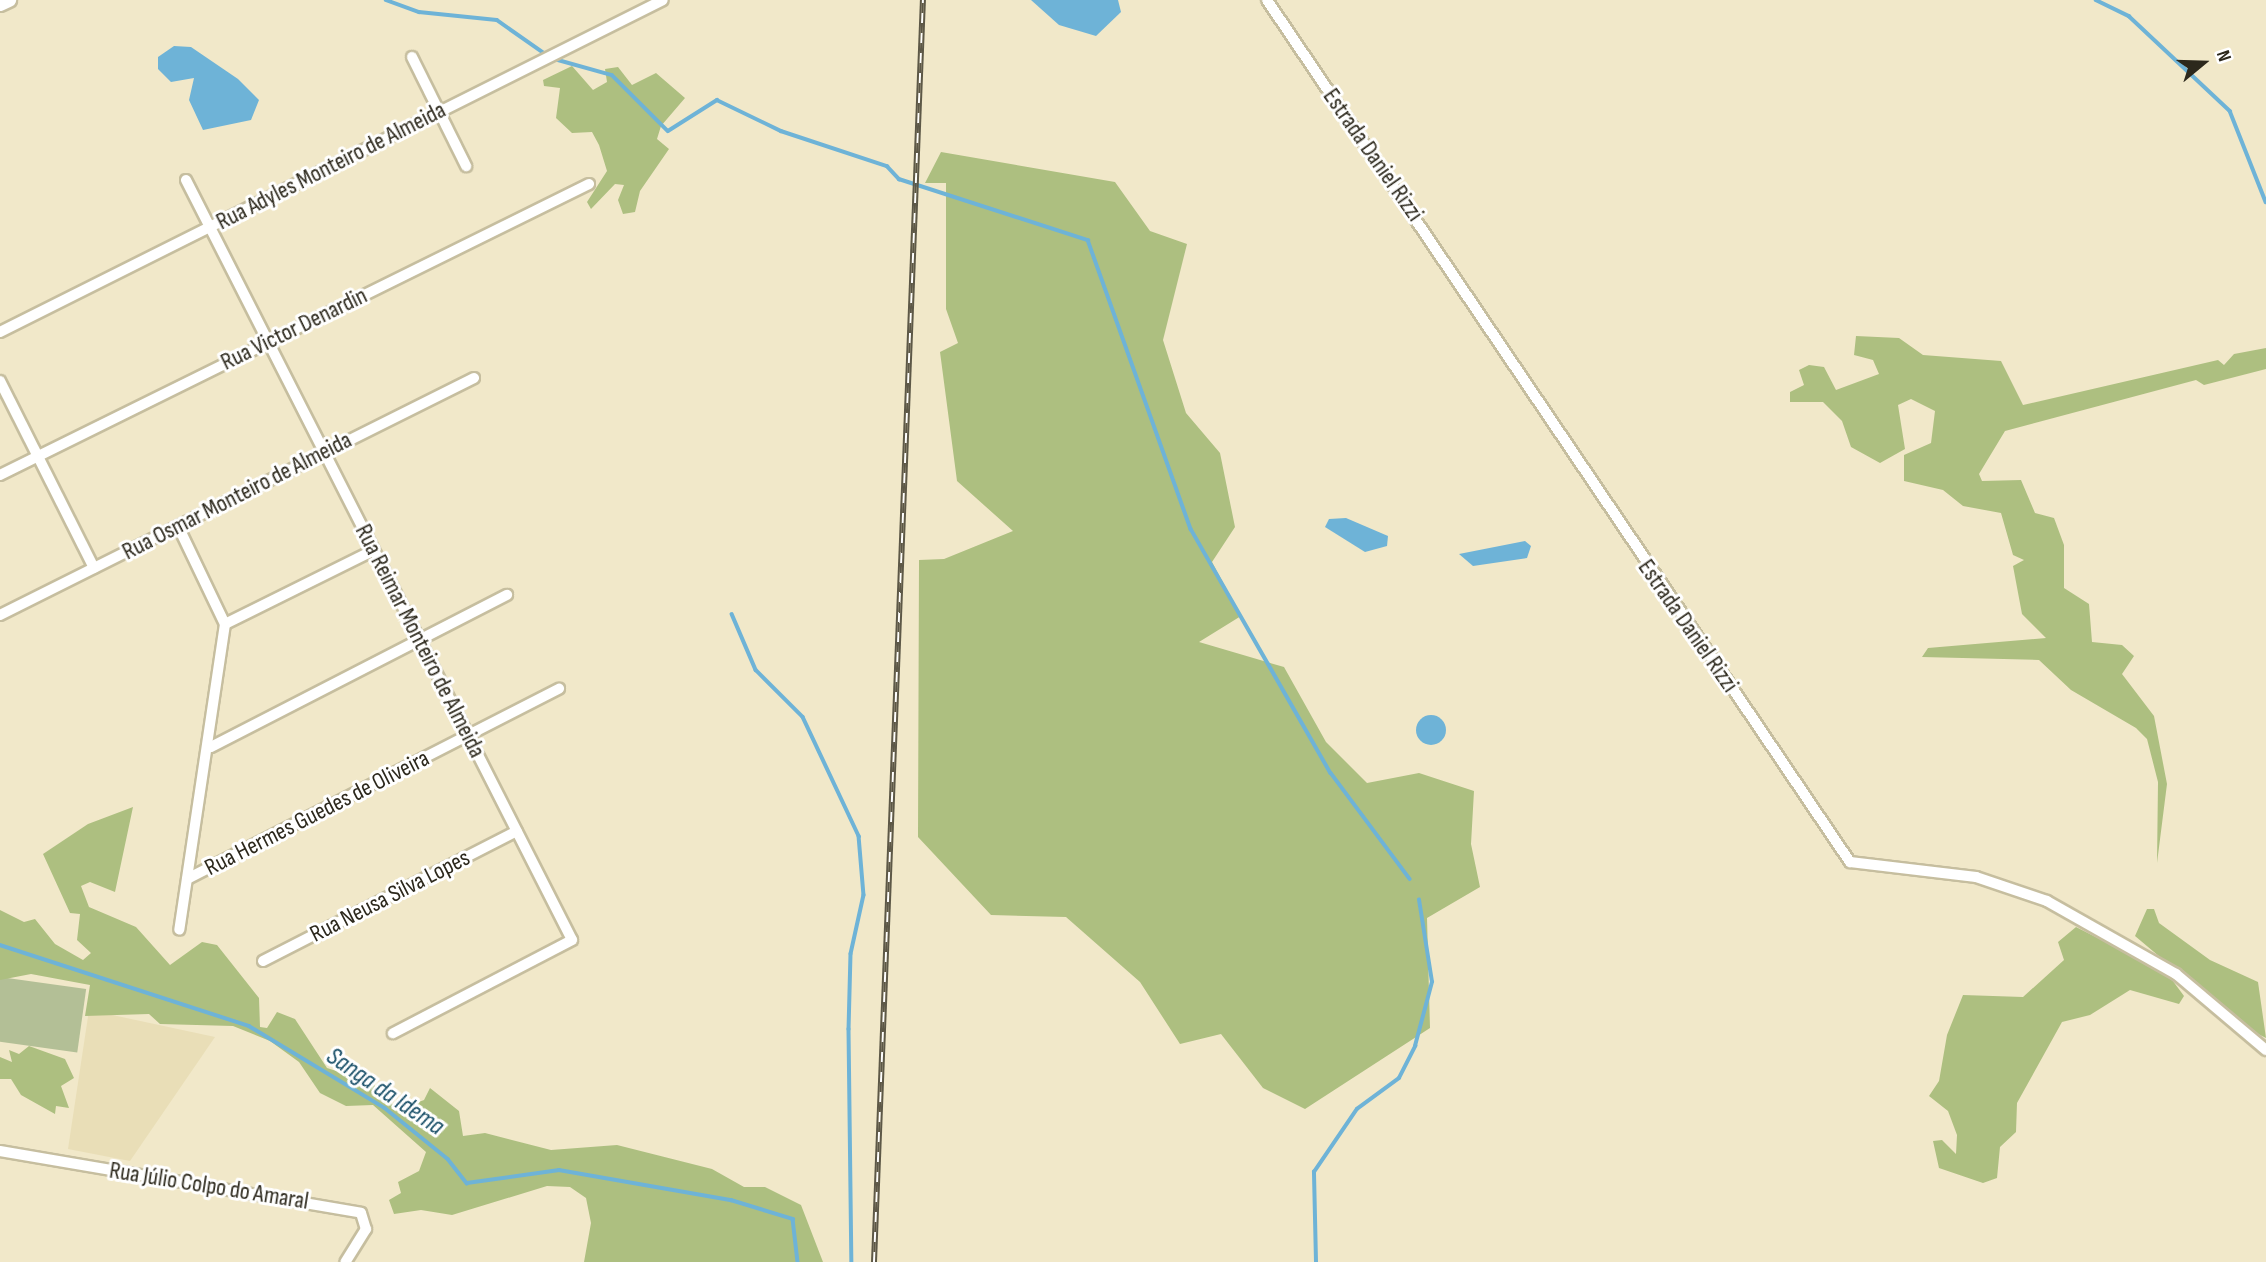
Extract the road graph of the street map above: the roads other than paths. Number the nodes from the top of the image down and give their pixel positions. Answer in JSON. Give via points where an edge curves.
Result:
{"nodes":[{"id":1,"x":9,"y":0,"type":"edge"},
{"id":2,"x":663,"y":0,"type":"edge"},
{"id":3,"x":1267,"y":0,"type":"edge"},
{"id":4,"x":0,"y":4,"type":"edge"},
{"id":5,"x":412,"y":57,"type":"dead end"},
{"id":6,"x":439,"y":112,"type":"junction"},
{"id":7,"x":466,"y":166,"type":"dead end"},
{"id":8,"x":186,"y":180,"type":"dead end"},
{"id":9,"x":589,"y":184,"type":"dead end"},
{"id":10,"x":210,"y":227,"type":"junction"},
{"id":11,"x":0,"y":332,"type":"edge"},
{"id":12,"x":268,"y":342,"type":"junction"},
{"id":13,"x":474,"y":378,"type":"dead end"},
{"id":14,"x":0,"y":381,"type":"edge"},
{"id":15,"x":325,"y":453,"type":"junction"},
{"id":16,"x":38,"y":456,"type":"junction"},
{"id":17,"x":0,"y":475,"type":"edge"},
{"id":18,"x":178,"y":526,"type":"junction"},
{"id":19,"x":374,"y":550,"type":"junction"},
{"id":20,"x":94,"y":568,"type":"junction"},
{"id":21,"x":507,"y":595,"type":"dead end"},
{"id":22,"x":0,"y":615,"type":"edge"},
{"id":23,"x":225,"y":624,"type":"junction"},
{"id":24,"x":419,"y":639,"type":"junction"},
{"id":25,"x":559,"y":689,"type":"dead end"},
{"id":26,"x":469,"y":737,"type":"junction"},
{"id":27,"x":211,"y":747,"type":"junction"},
{"id":28,"x":517,"y":831,"type":"junction"},
{"id":29,"x":187,"y":879,"type":"junction"},
{"id":30,"x":179,"y":930,"type":"dead end"},
{"id":31,"x":263,"y":961,"type":"dead end"},
{"id":32,"x":393,"y":1033,"type":"dead end"},
{"id":33,"x":2266,"y":1050,"type":"edge"},
{"id":34,"x":0,"y":1151,"type":"edge"},
{"id":35,"x":345,"y":1262,"type":"edge"}],
"edges":[{"from":1,"to":4,"type":"street"},
{"from":2,"to":6,"type":"street","name":"Rua Adyles Monteiro de Almeida"},
{"from":3,"to":33,"type":"street","name":"Estrada Daniel Rizzi","via":[[1850,862],[1976,877],[2047,901],[2176,974]]},
{"from":5,"to":6,"type":"street"},
{"from":6,"to":7,"type":"street"},
{"from":6,"to":10,"type":"street","name":"Rua Adyles Monteiro de Almeida"},
{"from":8,"to":10,"type":"street","name":"Rua Reimar Monteiro de Almeida"},
{"from":9,"to":12,"type":"street","name":"Rua Victor Denardin"},
{"from":10,"to":11,"type":"street","name":"Rua Adyles Monteiro de Almeida"},
{"from":10,"to":12,"type":"street","name":"Rua Reimar Monteiro de Almeida"},
{"from":12,"to":15,"type":"street","name":"Rua Reimar Monteiro de Almeida"},
{"from":12,"to":16,"type":"street","name":"Rua Victor Denardin"},
{"from":13,"to":15,"type":"street","name":"Rua Osmar Monteiro de Almeida"},
{"from":14,"to":16,"type":"street"},
{"from":15,"to":18,"type":"street","name":"Rua Osmar Monteiro de Almeida"},
{"from":15,"to":19,"type":"street","name":"Rua Reimar Monteiro de Almeida"},
{"from":16,"to":17,"type":"street","name":"Rua Victor Denardin"},
{"from":16,"to":20,"type":"street"},
{"from":18,"to":20,"type":"street","name":"Rua Osmar Monteiro de Almeida"},
{"from":18,"to":23,"type":"street"},
{"from":19,"to":23,"type":"street"},
{"from":19,"to":24,"type":"street","name":"Rua Reimar Monteiro de Almeida"},
{"from":20,"to":22,"type":"street","name":"Rua Osmar Monteiro de Almeida"},
{"from":21,"to":24,"type":"street"},
{"from":23,"to":27,"type":"street"},
{"from":24,"to":26,"type":"street","name":"Rua Reimar Monteiro de Almeida"},
{"from":24,"to":27,"type":"street"},
{"from":25,"to":26,"type":"street","name":"Rua Hermes Guedes de Oliveira"},
{"from":26,"to":28,"type":"street","name":"Rua Reimar Monteiro de Almeida"},
{"from":26,"to":29,"type":"street","name":"Rua Hermes Guedes de Oliveira"},
{"from":27,"to":29,"type":"street"},
{"from":28,"to":31,"type":"street","name":"Rua Neusa Silva Lopes"},
{"from":28,"to":32,"type":"street","name":"Rua Reimar Monteiro de Almeida","via":[[572,940]]},
{"from":29,"to":30,"type":"street"},
{"from":34,"to":35,"type":"street","name":"Rua Júlio Colpo do Amaral","via":[[361,1213],[366,1229]]}]}
